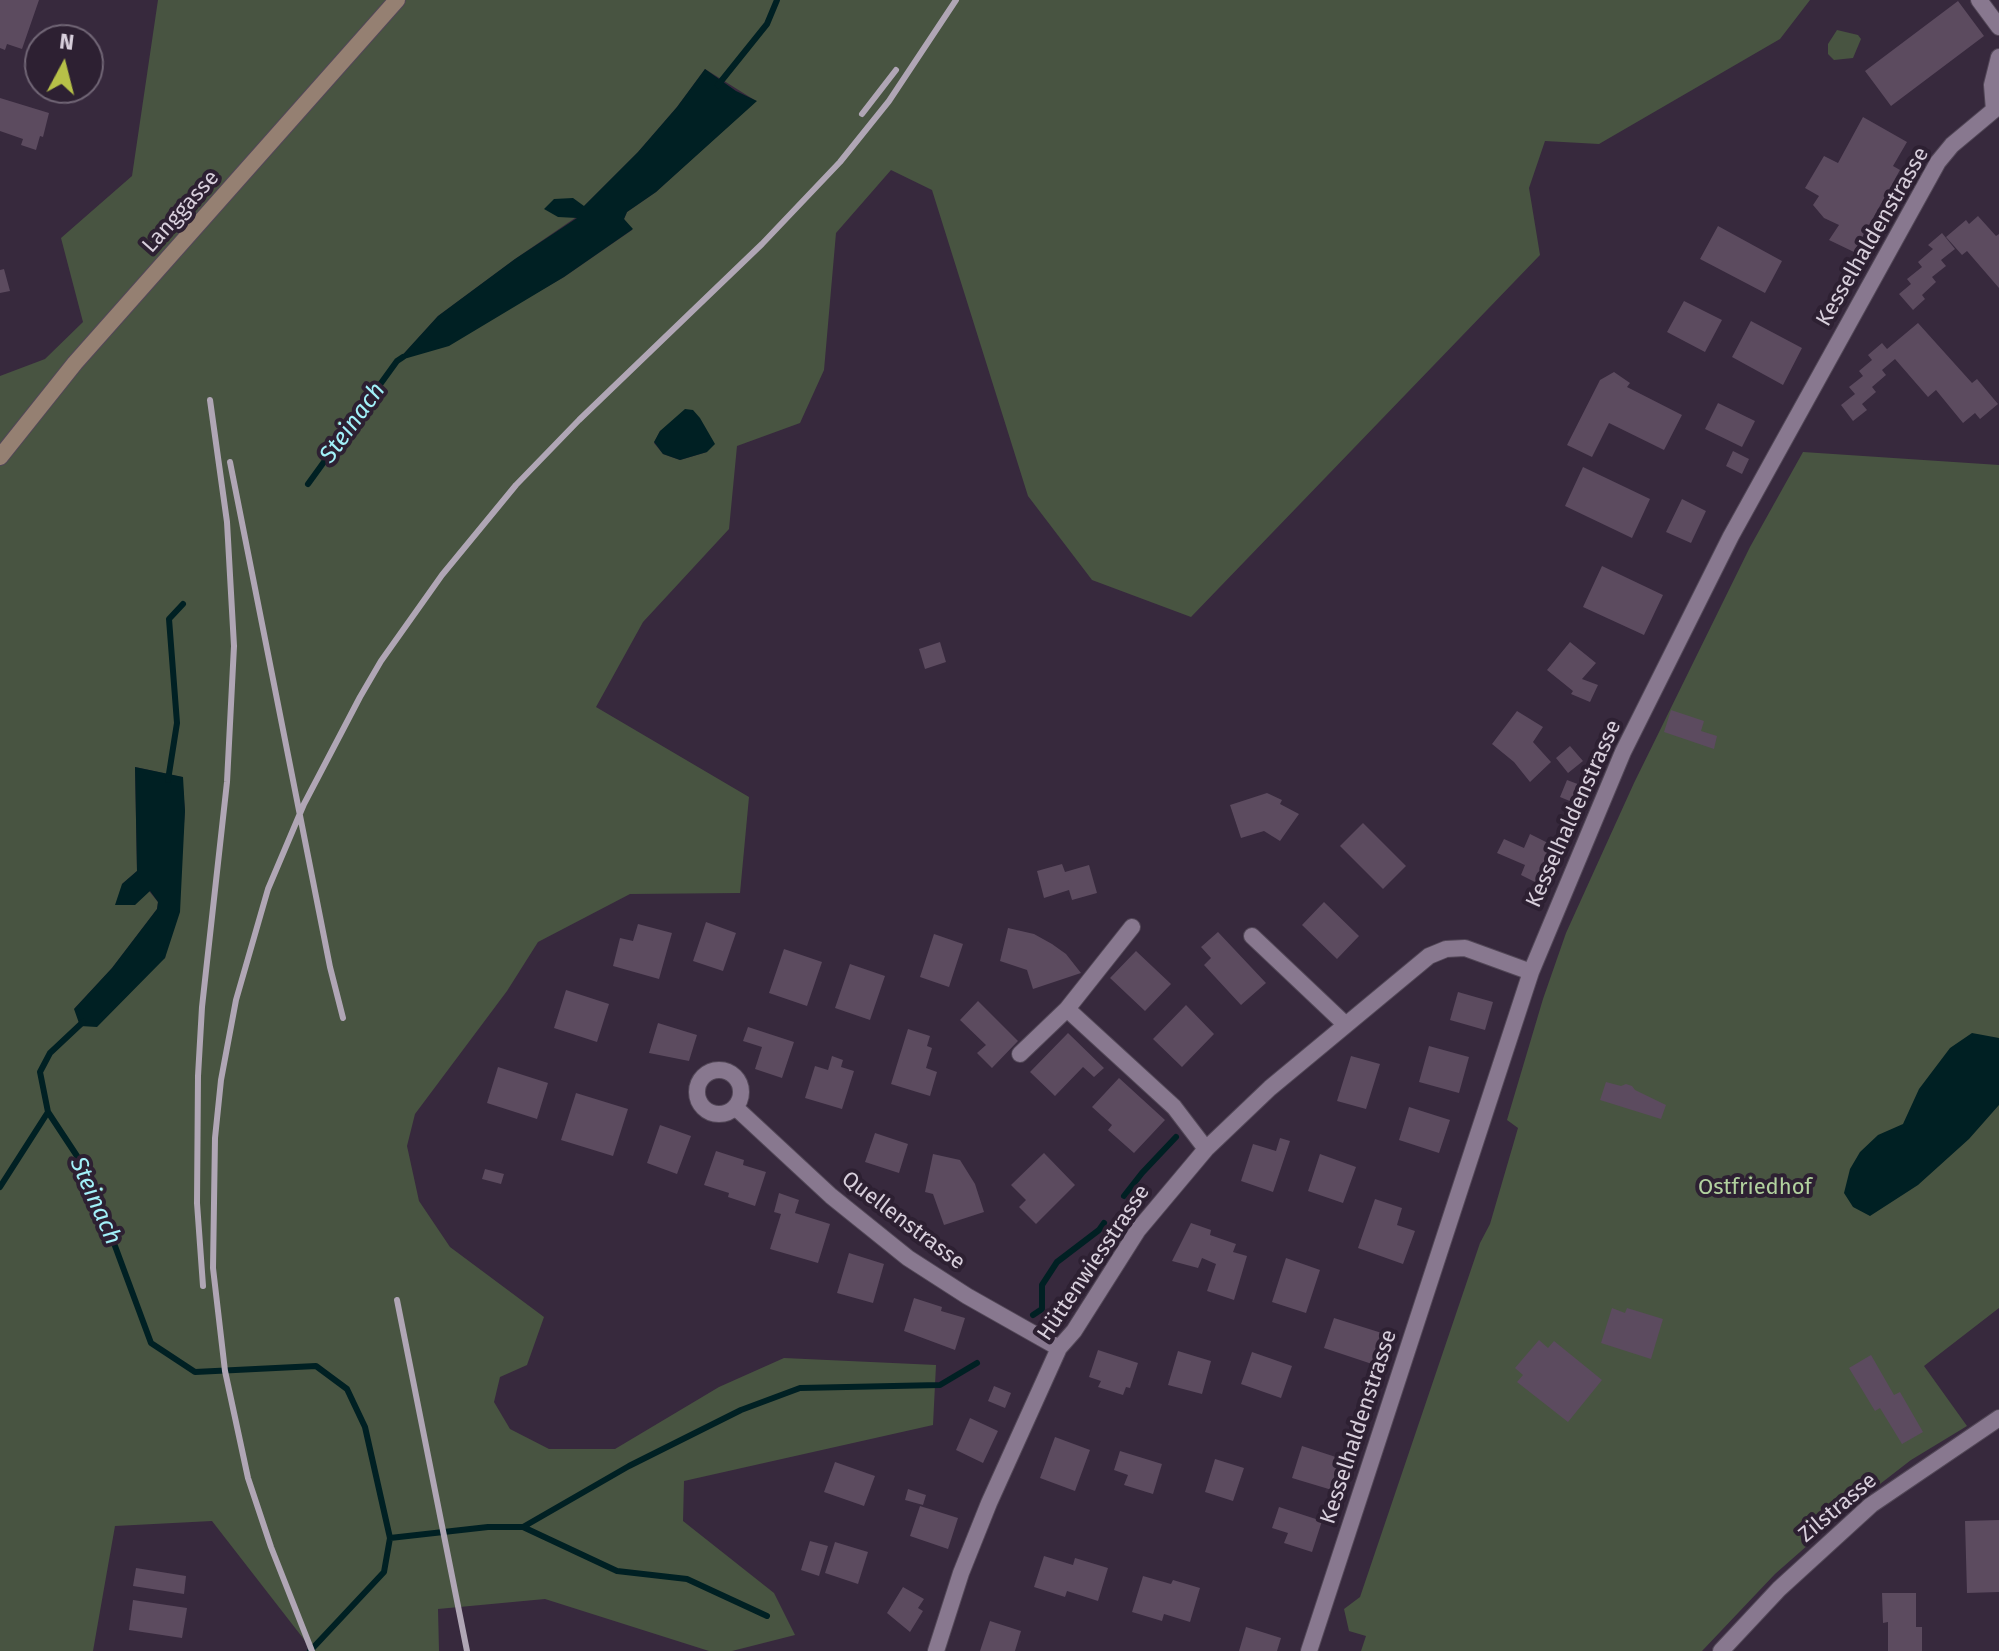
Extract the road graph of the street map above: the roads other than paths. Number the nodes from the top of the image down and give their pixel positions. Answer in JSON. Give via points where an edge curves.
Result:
{"nodes":[{"id":1,"x":397,"y":0,"type":"edge"},
{"id":2,"x":1979,"y":0,"type":"edge"},
{"id":3,"x":1999,"y":27,"type":"edge"},
{"id":4,"x":1999,"y":57,"type":"edge"},
{"id":5,"x":1996,"y":110,"type":"edge"},
{"id":6,"x":0,"y":457,"type":"edge"},
{"id":7,"x":1132,"y":927,"type":"dead end"},
{"id":8,"x":1252,"y":936,"type":"dead end"},
{"id":9,"x":1531,"y":972,"type":"junction"},
{"id":10,"x":1067,"y":1009,"type":"junction"},
{"id":11,"x":1346,"y":1025,"type":"junction"},
{"id":12,"x":1020,"y":1054,"type":"dead end"},
{"id":13,"x":735,"y":1107,"type":"dead end"},
{"id":14,"x":1206,"y":1149,"type":"junction"},
{"id":15,"x":1059,"y":1348,"type":"junction"},
{"id":16,"x":1999,"y":1418,"type":"edge"},
{"id":17,"x":936,"y":1651,"type":"edge"},
{"id":18,"x":1309,"y":1651,"type":"edge"},
{"id":19,"x":1721,"y":1651,"type":"edge"}],
"edges":[{"from":1,"to":6,"type":"main road","name":"Langgasse","via":[[75,363]]},
{"from":2,"to":3,"type":"street"},
{"from":4,"to":5,"type":"street","name":"Kesselhaldenstrasse","via":[[1992,85]]},
{"from":5,"to":9,"type":"street","name":"Kesselhaldenstrasse","via":[[1938,162],[1731,536],[1623,752]]},
{"from":7,"to":10,"type":"street"},
{"from":8,"to":11,"type":"street"},
{"from":9,"to":11,"type":"street","name":"Hüttenwiesstrasse","via":[[1480,952],[1446,949],[1429,956]]},
{"from":9,"to":18,"type":"street","name":"Kesselhaldenstrasse"},
{"from":10,"to":12,"type":"street"},
{"from":10,"to":14,"type":"street","via":[[1174,1107]]},
{"from":11,"to":14,"type":"street","name":"Hüttenwiesstrasse"},
{"from":13,"to":15,"type":"street","name":"Quellenstrasse","via":[[908,1258]]},
{"from":14,"to":15,"type":"street","name":"Hüttenwiesstrasse","via":[[1138,1230]]},
{"from":15,"to":17,"type":"street","name":"Hüttenwiesstrasse","via":[[983,1517]]},
{"from":16,"to":19,"type":"street","name":"Zilstrasse","via":[[1871,1505]]}]}
